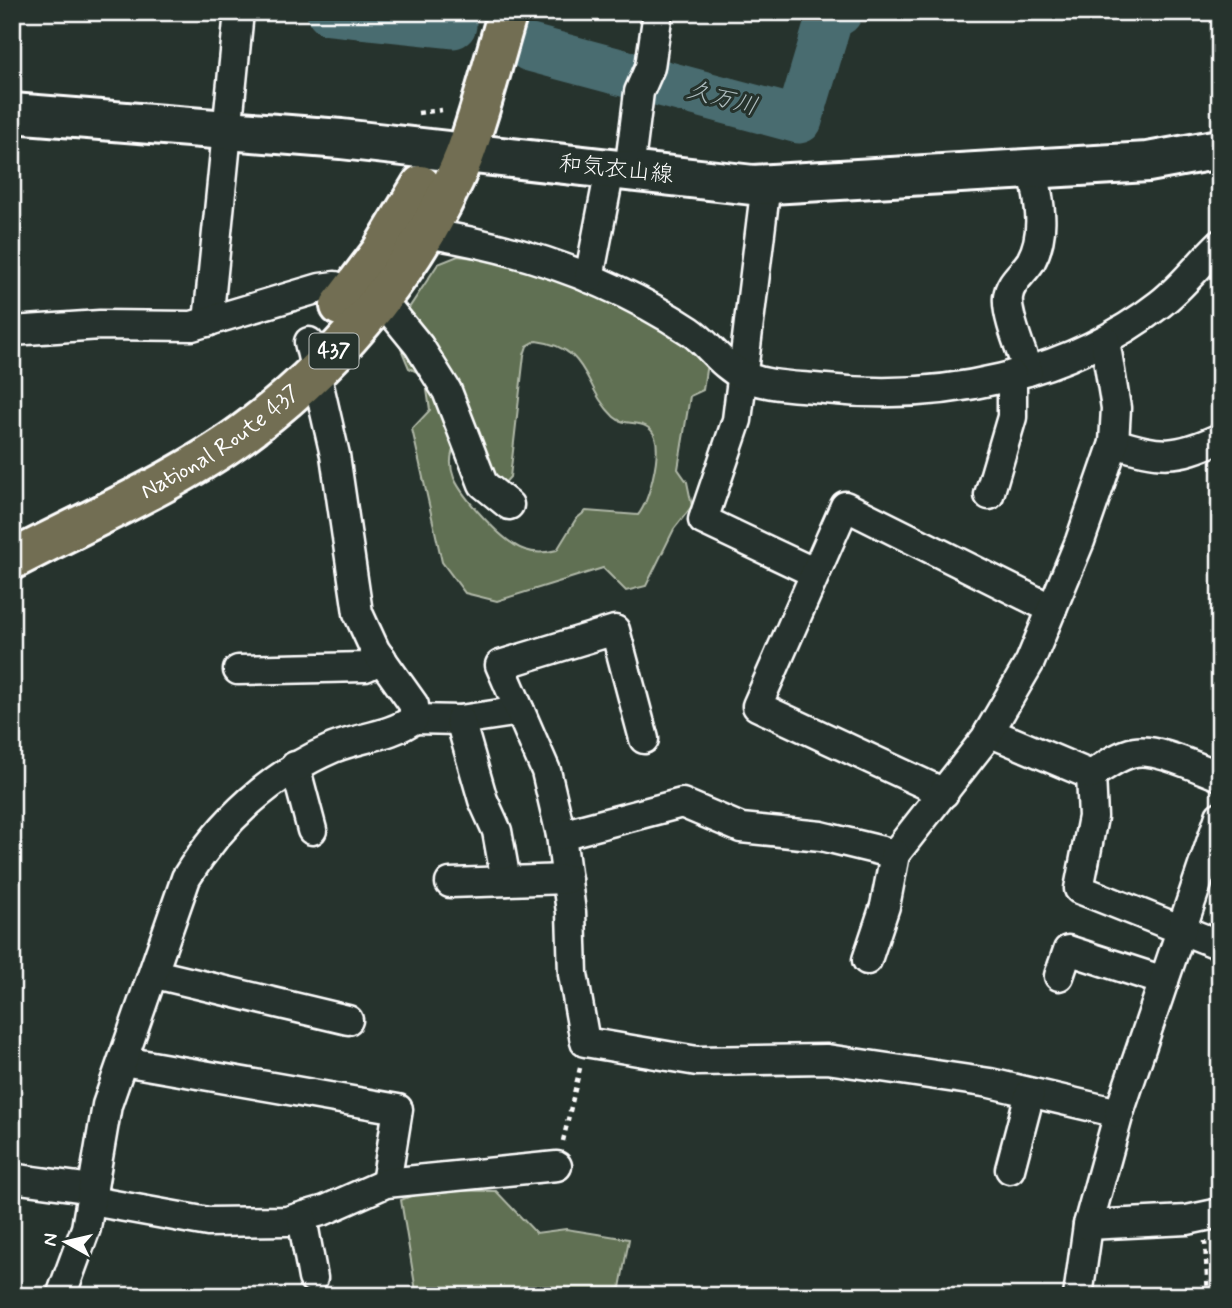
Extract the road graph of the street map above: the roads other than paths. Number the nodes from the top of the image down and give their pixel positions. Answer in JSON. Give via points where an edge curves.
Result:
{"nodes":[{"id":1,"x":239,"y":12,"type":"edge"},
{"id":2,"x":483,"y":12,"type":"edge"},
{"id":3,"x":508,"y":12,"type":"edge"},
{"id":4,"x":658,"y":12,"type":"edge"},
{"id":5,"x":12,"y":113,"type":"edge"},
{"id":6,"x":230,"y":130,"type":"junction"},
{"id":7,"x":1220,"y":149,"type":"edge"},
{"id":8,"x":451,"y":153,"type":"junction"},
{"id":9,"x":1033,"y":169,"type":"junction"},
{"id":10,"x":619,"y":171,"type":"junction"},
{"id":11,"x":766,"y":184,"type":"junction"},
{"id":12,"x":425,"y":233,"type":"junction"},
{"id":13,"x":1220,"y":244,"type":"edge"},
{"id":14,"x":589,"y":278,"type":"junction"},
{"id":15,"x":365,"y":296,"type":"junction"},
{"id":16,"x":208,"y":322,"type":"junction"},
{"id":17,"x":12,"y":331,"type":"edge"},
{"id":18,"x":1105,"y":340,"type":"junction"},
{"id":19,"x":312,"y":358,"type":"junction"},
{"id":20,"x":1020,"y":373,"type":"junction"},
{"id":21,"x":744,"y":376,"type":"junction"},
{"id":22,"x":1220,"y":438,"type":"edge"},
{"id":23,"x":1114,"y":443,"type":"junction"},
{"id":24,"x":989,"y":495,"type":"dead end"},
{"id":25,"x":509,"y":505,"type":"dead end"},
{"id":26,"x":12,"y":531,"type":"edge"},
{"id":27,"x":12,"y":560,"type":"edge"},
{"id":28,"x":815,"y":573,"type":"junction"},
{"id":29,"x":1052,"y":608,"type":"junction"},
{"id":30,"x":382,"y":659,"type":"junction"},
{"id":31,"x":238,"y":670,"type":"dead end"},
{"id":32,"x":520,"y":711,"type":"junction"},
{"id":33,"x":414,"y":719,"type":"junction"},
{"id":34,"x":460,"y":720,"type":"junction"},
{"id":35,"x":989,"y":732,"type":"junction"},
{"id":36,"x":644,"y":738,"type":"dead end"},
{"id":37,"x":295,"y":766,"type":"junction"},
{"id":38,"x":1091,"y":775,"type":"junction"},
{"id":39,"x":1220,"y":776,"type":"edge"},
{"id":40,"x":944,"y":793,"type":"junction"},
{"id":41,"x":1220,"y":816,"type":"edge"},
{"id":42,"x":313,"y":830,"type":"dead end"},
{"id":43,"x":561,"y":835,"type":"junction"},
{"id":44,"x":895,"y":854,"type":"junction"},
{"id":45,"x":567,"y":879,"type":"junction"},
{"id":46,"x":506,"y":881,"type":"junction"},
{"id":47,"x":450,"y":883,"type":"dead end"},
{"id":48,"x":1182,"y":930,"type":"junction"},
{"id":49,"x":1220,"y":945,"type":"edge"},
{"id":50,"x":867,"y":960,"type":"dead end"},
{"id":51,"x":155,"y":974,"type":"junction"},
{"id":52,"x":1059,"y":976,"type":"dead end"},
{"id":53,"x":1164,"y":981,"type":"junction"},
{"id":54,"x":348,"y":1020,"type":"dead end"},
{"id":55,"x":123,"y":1060,"type":"junction"},
{"id":56,"x":1030,"y":1093,"type":"junction"},
{"id":57,"x":1119,"y":1113,"type":"junction"},
{"id":58,"x":557,"y":1166,"type":"road end"},
{"id":59,"x":1010,"y":1169,"type":"dead end"},
{"id":60,"x":12,"y":1178,"type":"edge"},
{"id":61,"x":386,"y":1183,"type":"junction"},
{"id":62,"x":92,"y":1195,"type":"junction"},
{"id":63,"x":1212,"y":1215,"type":"edge"},
{"id":64,"x":302,"y":1218,"type":"junction"},
{"id":65,"x":1088,"y":1225,"type":"junction"},
{"id":66,"x":313,"y":1278,"type":"dead end"},
{"id":67,"x":61,"y":1296,"type":"edge"},
{"id":68,"x":1078,"y":1296,"type":"edge"}],
"edges":[{"from":1,"to":6,"type":"street"},
{"from":2,"to":8,"type":"highway","name":"National Route 437","number":"437"},
{"from":3,"to":8,"type":"highway","name":"National Route 437","number":"437"},
{"from":4,"to":10,"type":"street","via":[[645,80]]},
{"from":5,"to":6,"type":"main road","name":"和気衣山線"},
{"from":6,"to":8,"type":"main road","name":"和気衣山線"},
{"from":6,"to":16,"type":"street"},
{"from":7,"to":9,"type":"main road","name":"和気衣山線","via":[[1148,162]]},
{"from":8,"to":10,"type":"main road","name":"和気衣山線"},
{"from":8,"to":12,"type":"highway","name":"National Route 437","number":"437"},
{"from":8,"to":15,"type":"highway","name":"National Route 437","number":"437","via":[[411,205]]},
{"from":9,"to":11,"type":"main road","name":"和気衣山線"},
{"from":9,"to":20,"type":"street","via":[[1041,211],[1040,236],[1031,260],[1011,284],[1008,305]]},
{"from":10,"to":11,"type":"main road","name":"和気衣山線"},
{"from":10,"to":14,"type":"street"},
{"from":11,"to":21,"type":"street"},
{"from":12,"to":14,"type":"street","via":[[491,244]]},
{"from":12,"to":15,"type":"highway","name":"National Route 437","number":"437"},
{"from":13,"to":18,"type":"street","via":[[1161,303]]},
{"from":14,"to":21,"type":"street","via":[[691,332]]},
{"from":15,"to":16,"type":"street","via":[[335,286],[320,288]]},
{"from":15,"to":19,"type":"highway","name":"National Route 437","number":"437"},
{"from":15,"to":25,"type":"street","via":[[419,346],[447,391],[483,484]]},
{"from":16,"to":17,"type":"street"},
{"from":18,"to":20,"type":"street"},
{"from":18,"to":23,"type":"street","via":[[1116,408]]},
{"from":19,"to":26,"type":"highway","name":"National Route 437","number":"437","via":[[169,449]]},
{"from":19,"to":27,"type":"highway","name":"National Route 437","number":"437","via":[[251,428],[181,471]]},
{"from":19,"to":30,"type":"street","via":[[335,455],[358,613]]},
{"from":20,"to":21,"type":"street","via":[[975,384],[858,393]]},
{"from":20,"to":24,"type":"street"},
{"from":21,"to":28,"type":"street","via":[[726,459],[703,520]]},
{"from":22,"to":23,"type":"street","via":[[1178,455],[1148,454]]},
{"from":23,"to":29,"type":"street"},
{"from":28,"to":29,"type":"street","via":[[845,506]]},
{"from":28,"to":40,"type":"street","via":[[757,706]]},
{"from":29,"to":35,"type":"street","via":[[1030,662]]},
{"from":30,"to":31,"type":"street","via":[[365,667]]},
{"from":30,"to":33,"type":"street","via":[[414,705]]},
{"from":32,"to":34,"type":"street"},
{"from":32,"to":36,"type":"street","via":[[500,665],[615,630]]},
{"from":32,"to":43,"type":"street","via":[[546,771]]},
{"from":33,"to":34,"type":"street"},
{"from":33,"to":37,"type":"street","via":[[402,728],[336,747]]},
{"from":34,"to":46,"type":"street","via":[[497,831]]},
{"from":35,"to":38,"type":"street"},
{"from":35,"to":40,"type":"street"},
{"from":37,"to":42,"type":"street"},
{"from":37,"to":51,"type":"street","via":[[273,780],[202,852],[186,878]]},
{"from":38,"to":39,"type":"street","via":[[1138,752]]},
{"from":38,"to":48,"type":"street","via":[[1093,817],[1079,889]]},
{"from":40,"to":44,"type":"street"},
{"from":41,"to":48,"type":"street"},
{"from":43,"to":44,"type":"street","via":[[682,803],[741,828],[821,836]]},
{"from":43,"to":45,"type":"street"},
{"from":44,"to":50,"type":"street"},
{"from":45,"to":46,"type":"street"},
{"from":45,"to":56,"type":"street","via":[[573,974],[585,1042],[697,1061],[827,1059]]},
{"from":46,"to":47,"type":"street"},
{"from":48,"to":49,"type":"street"},
{"from":48,"to":53,"type":"street"},
{"from":51,"to":54,"type":"street"},
{"from":51,"to":55,"type":"street"},
{"from":52,"to":53,"type":"street","via":[[1068,950]]},
{"from":53,"to":57,"type":"street"},
{"from":55,"to":61,"type":"street","via":[[398,1109]]},
{"from":55,"to":62,"type":"street","via":[[107,1105]]},
{"from":56,"to":57,"type":"street"},
{"from":56,"to":59,"type":"street"},
{"from":57,"to":65,"type":"street"},
{"from":58,"to":61,"type":"street"},
{"from":60,"to":62,"type":"street"},
{"from":61,"to":64,"type":"street"},
{"from":62,"to":64,"type":"street","via":[[208,1222]]},
{"from":62,"to":67,"type":"street","via":[[86,1228]]},
{"from":63,"to":65,"type":"street"},
{"from":64,"to":66,"type":"street"},
{"from":65,"to":68,"type":"street"}]}
